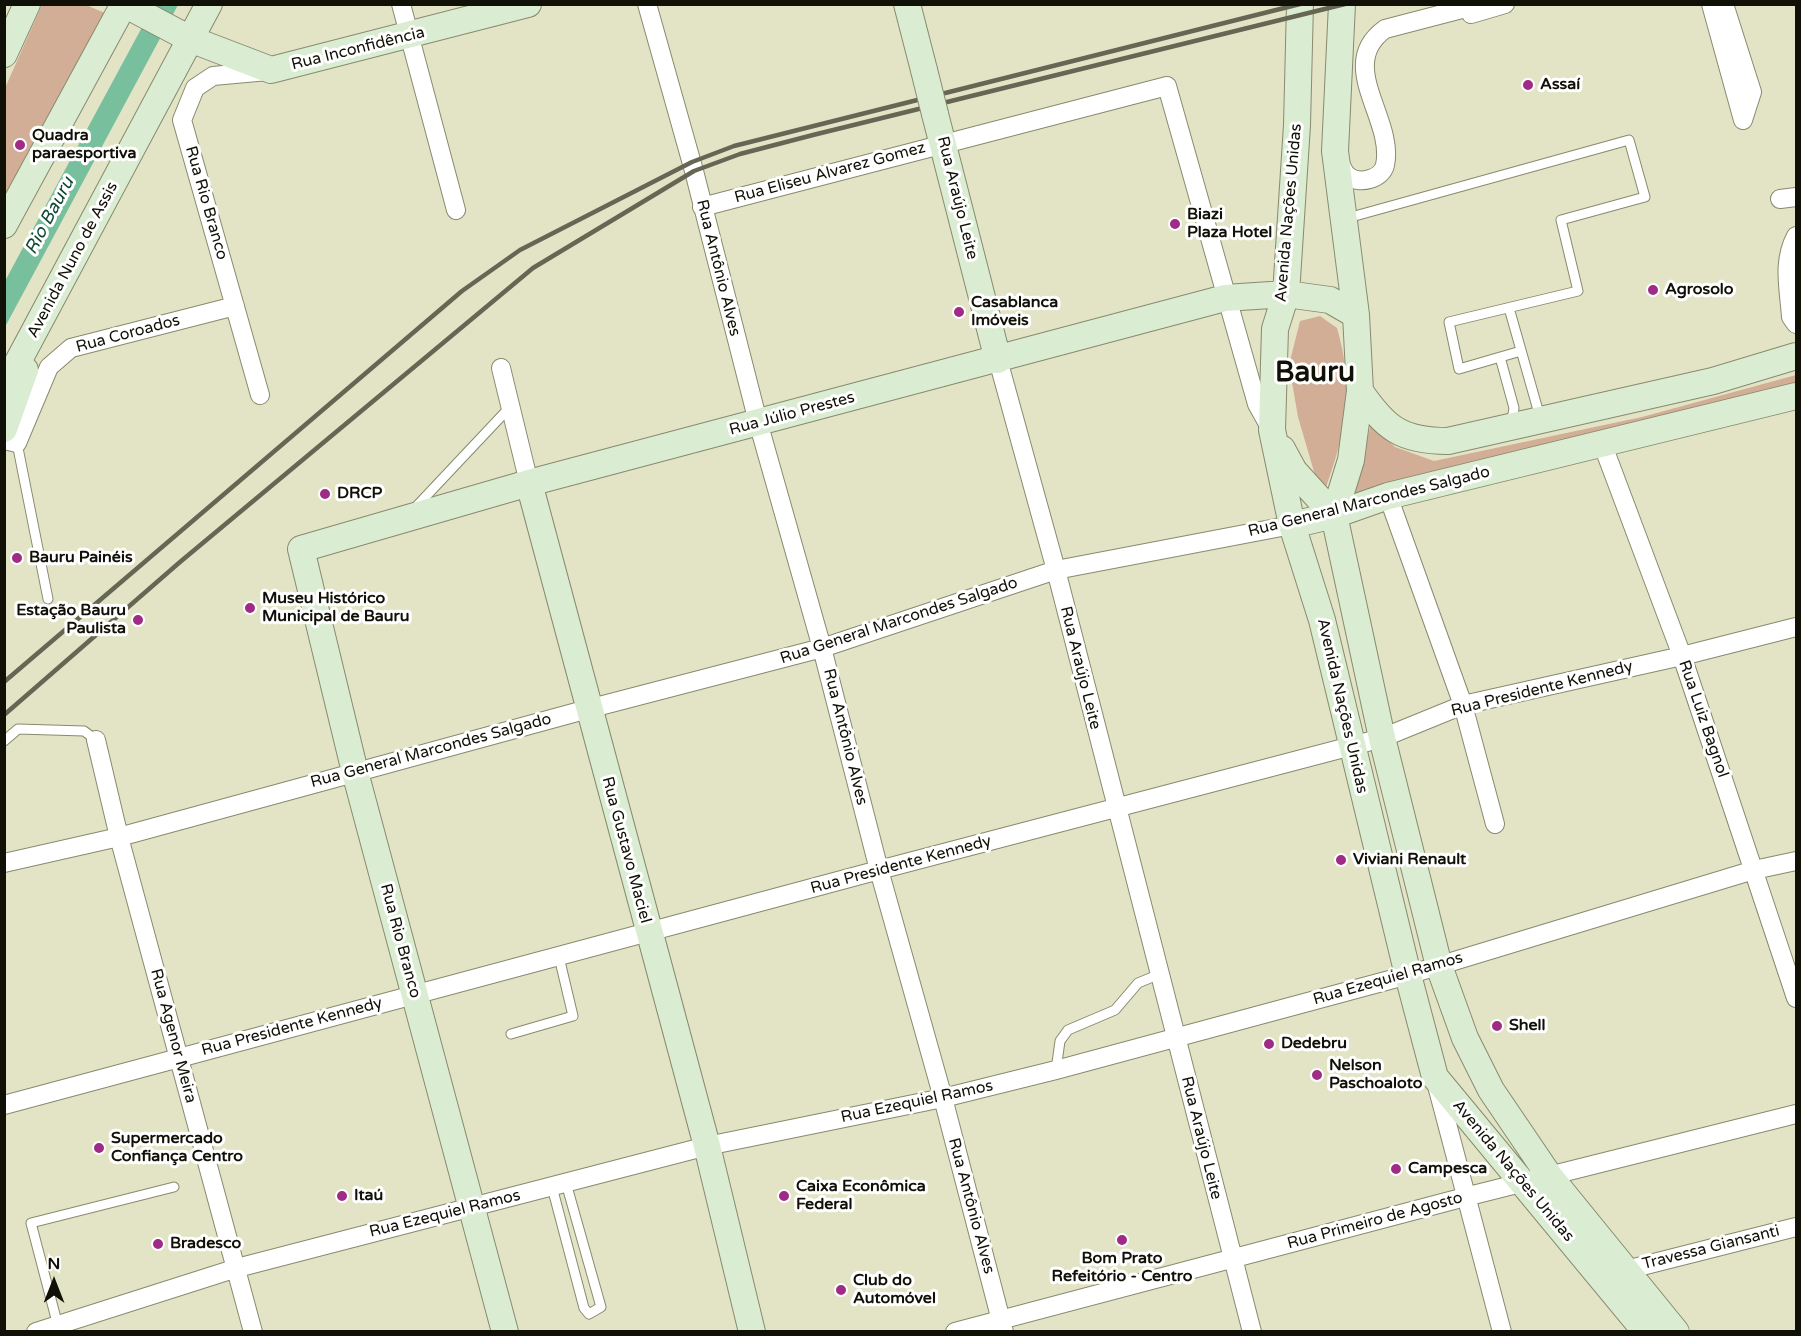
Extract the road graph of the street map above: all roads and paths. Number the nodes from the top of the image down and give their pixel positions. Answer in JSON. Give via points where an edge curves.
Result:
{"nodes":[{"id":1,"x":27,"y":4,"type":"edge"},
{"id":2,"x":209,"y":4,"type":"edge"},
{"id":3,"x":401,"y":4,"type":"edge"},
{"id":4,"x":528,"y":4,"type":"edge"},
{"id":5,"x":647,"y":4,"type":"edge"},
{"id":6,"x":907,"y":4,"type":"edge"},
{"id":7,"x":1300,"y":4,"type":"edge"},
{"id":8,"x":1342,"y":4,"type":"edge"},
{"id":9,"x":1481,"y":4,"type":"edge"},
{"id":10,"x":1505,"y":4,"type":"edge"},
{"id":11,"x":1725,"y":6,"type":"edge"},
{"id":12,"x":131,"y":8,"type":"edge"},
{"id":13,"x":183,"y":35,"type":"junction"},
{"id":14,"x":408,"y":36,"type":"junction"},
{"id":15,"x":4,"y":54,"type":"edge"},
{"id":16,"x":271,"y":70,"type":"junction"},
{"id":17,"x":149,"y":117,"type":"junction"},
{"id":18,"x":182,"y":120,"type":"junction"},
{"id":19,"x":942,"y":143,"type":"junction"},
{"id":20,"x":1335,"y":152,"type":"junction"},
{"id":21,"x":1339,"y":189,"type":"junction"},
{"id":22,"x":702,"y":207,"type":"junction"},
{"id":23,"x":456,"y":210,"type":"dead end"},
{"id":24,"x":1342,"y":219,"type":"junction"},
{"id":25,"x":4,"y":225,"type":"edge"},
{"id":26,"x":1797,"y":236,"type":"edge"},
{"id":27,"x":1797,"y":246,"type":"edge"},
{"id":28,"x":1797,"y":279,"type":"edge"},
{"id":29,"x":1286,"y":294,"type":"junction"},
{"id":30,"x":1226,"y":298,"type":"junction"},
{"id":31,"x":235,"y":306,"type":"junction"},
{"id":32,"x":1509,"y":308,"type":"junction"},
{"id":33,"x":1356,"y":315,"type":"junction"},
{"id":34,"x":44,"y":316,"type":"junction"},
{"id":35,"x":1797,"y":324,"type":"edge"},
{"id":36,"x":1521,"y":351,"type":"junction"},
{"id":37,"x":1797,"y":356,"type":"edge"},
{"id":38,"x":1500,"y":357,"type":"junction"},
{"id":39,"x":998,"y":360,"type":"junction"},
{"id":40,"x":501,"y":368,"type":"dead end"},
{"id":41,"x":4,"y":388,"type":"edge"},
{"id":42,"x":1360,"y":391,"type":"junction"},
{"id":43,"x":260,"y":395,"type":"dead end"},
{"id":44,"x":1797,"y":396,"type":"edge"},
{"id":45,"x":510,"y":407,"type":"junction"},
{"id":46,"x":1554,"y":417,"type":"junction"},
{"id":47,"x":758,"y":422,"type":"junction"},
{"id":48,"x":1511,"y":427,"type":"junction"},
{"id":49,"x":1272,"y":430,"type":"junction"},
{"id":50,"x":9,"y":437,"type":"edge"},
{"id":51,"x":1602,"y":443,"type":"junction"},
{"id":52,"x":529,"y":483,"type":"junction"},
{"id":53,"x":1388,"y":496,"type":"junction"},
{"id":54,"x":1334,"y":515,"type":"junction"},
{"id":55,"x":405,"y":518,"type":"junction"},
{"id":56,"x":1292,"y":525,"type":"junction"},
{"id":57,"x":301,"y":549,"type":"joint"},
{"id":58,"x":1056,"y":570,"type":"junction"},
{"id":59,"x":48,"y":598,"type":"dead end"},
{"id":60,"x":1797,"y":627,"type":"edge"},
{"id":61,"x":822,"y":648,"type":"junction"},
{"id":62,"x":1682,"y":656,"type":"junction"},
{"id":63,"x":1463,"y":705,"type":"junction"},
{"id":64,"x":588,"y":709,"type":"junction"},
{"id":65,"x":1382,"y":738,"type":"junction"},
{"id":66,"x":96,"y":740,"type":"joint"},
{"id":67,"x":4,"y":741,"type":"edge"},
{"id":68,"x":1350,"y":746,"type":"junction"},
{"id":69,"x":355,"y":772,"type":"junction"},
{"id":70,"x":1116,"y":809,"type":"junction"},
{"id":71,"x":1495,"y":824,"type":"dead end"},
{"id":72,"x":119,"y":837,"type":"junction"},
{"id":73,"x":1797,"y":861,"type":"edge"},
{"id":74,"x":4,"y":863,"type":"edge"},
{"id":75,"x":879,"y":870,"type":"junction"},
{"id":76,"x":1754,"y":870,"type":"junction"},
{"id":77,"x":648,"y":933,"type":"junction"},
{"id":78,"x":559,"y":957,"type":"junction"},
{"id":79,"x":1439,"y":966,"type":"junction"},
{"id":80,"x":1160,"y":974,"type":"junction"},
{"id":81,"x":1407,"y":975,"type":"junction"},
{"id":82,"x":415,"y":994,"type":"junction"},
{"id":83,"x":1797,"y":998,"type":"edge"},
{"id":84,"x":511,"y":1034,"type":"dead end"},
{"id":85,"x":1175,"y":1037,"type":"junction"},
{"id":86,"x":179,"y":1057,"type":"junction"},
{"id":87,"x":1056,"y":1070,"type":"junction"},
{"id":88,"x":1435,"y":1077,"type":"junction"},
{"id":89,"x":943,"y":1098,"type":"junction"},
{"id":90,"x":4,"y":1104,"type":"edge"},
{"id":91,"x":1797,"y":1114,"type":"edge"},
{"id":92,"x":707,"y":1146,"type":"junction"},
{"id":93,"x":1550,"y":1177,"type":"junction"},
{"id":94,"x":1523,"y":1182,"type":"junction"},
{"id":95,"x":559,"y":1185,"type":"junction"},
{"id":96,"x":174,"y":1187,"type":"dead end"},
{"id":97,"x":1465,"y":1197,"type":"junction"},
{"id":98,"x":473,"y":1208,"type":"junction"},
{"id":99,"x":1797,"y":1227,"type":"edge"},
{"id":100,"x":1232,"y":1260,"type":"junction"},
{"id":101,"x":237,"y":1268,"type":"junction"},
{"id":102,"x":1626,"y":1270,"type":"junction"},
{"id":103,"x":1002,"y":1325,"type":"edge"},
{"id":104,"x":58,"y":1326,"type":"junction"},
{"id":105,"x":36,"y":1332,"type":"edge"},
{"id":106,"x":254,"y":1332,"type":"edge"},
{"id":107,"x":505,"y":1332,"type":"edge"},
{"id":108,"x":752,"y":1332,"type":"edge"},
{"id":109,"x":955,"y":1332,"type":"edge"},
{"id":110,"x":1252,"y":1332,"type":"edge"},
{"id":111,"x":1502,"y":1332,"type":"edge"},
{"id":112,"x":1646,"y":1332,"type":"edge"},
{"id":113,"x":1676,"y":1332,"type":"edge"}],
"edges":[{"from":1,"to":15,"type":"street"},
{"from":2,"to":13,"type":"street","name":"Avenida Nuno de Assis"},
{"from":3,"to":14,"type":"street"},
{"from":4,"to":14,"type":"street","name":"Rua Inconfidência"},
{"from":5,"to":22,"type":"street","name":"Rua Antônio Alves"},
{"from":6,"to":19,"type":"street","name":"Rua Araújo Leite","bridge":true},
{"from":7,"to":29,"type":"street","name":"Avenida Nações Unidas"},
{"from":8,"to":20,"type":"street","name":"Avenida Nações Unidas"},
{"from":9,"to":20,"type":"street","via":[[1385,28],[1372,38],[1364,72],[1386,145],[1385,165],[1376,178],[1349,178]]},
{"from":10,"to":21,"type":"street","via":[[1388,37],[1378,44],[1372,70],[1390,149],[1388,170],[1374,184]]},
{"from":11,"to":11,"type":"street","via":[[1743,120],[1752,92]]},
{"from":12,"to":13,"type":"street","name":"Rua Inconfidência"},
{"from":12,"to":25,"type":"street"},
{"from":13,"to":16,"type":"street","name":"Rua Inconfidência"},
{"from":13,"to":17,"type":"street","name":"Avenida Nuno de Assis"},
{"from":14,"to":16,"type":"street","name":"Rua Inconfidência"},
{"from":14,"to":23,"type":"street"},
{"from":16,"to":18,"type":"street","via":[[213,76],[195,88]]},
{"from":17,"to":18,"type":"street"},
{"from":17,"to":34,"type":"street","name":"Avenida Nuno de Assis"},
{"from":18,"to":31,"type":"street","name":"Rua Rio Branco"},
{"from":19,"to":22,"type":"street","name":"Rua Eliseu Alvarez Gomez"},
{"from":19,"to":30,"type":"street","name":"Rua Eliseu Alvarez Gomez","via":[[1167,86]]},
{"from":19,"to":39,"type":"street","name":"Rua Araújo Leite"},
{"from":20,"to":21,"type":"street","name":"Avenida Nações Unidas"},
{"from":21,"to":24,"type":"street","name":"Avenida Nações Unidas"},
{"from":22,"to":47,"type":"street","name":"Rua Antônio Alves"},
{"from":24,"to":32,"type":"lane","via":[[1629,140],[1646,197],[1561,220],[1578,291]]},
{"from":24,"to":33,"type":"street","name":"Avenida Nações Unidas"},
{"from":26,"to":35,"type":"street","via":[[1787,264],[1791,317]]},
{"from":27,"to":28,"type":"street"},
{"from":29,"to":30,"type":"street","name":"Rua Júlio Prestes"},
{"from":29,"to":33,"type":"street","name":"Rua Júlio Prestes","via":[[1330,300]]},
{"from":29,"to":49,"type":"street","name":"Avenida Nações Unidas","via":[[1275,329]]},
{"from":30,"to":39,"type":"street","name":"Rua Júlio Prestes"},
{"from":30,"to":49,"type":"street","via":[[1257,404]]},
{"from":31,"to":43,"type":"street","name":"Rua Rio Branco"},
{"from":31,"to":50,"type":"street","name":"Rua Coroados","via":[[71,348],[49,367]]},
{"from":32,"to":36,"type":"lane"},
{"from":32,"to":38,"type":"lane","via":[[1449,322],[1459,369]]},
{"from":33,"to":42,"type":"street","name":"Avenida Nações Unidas"},
{"from":34,"to":41,"type":"street","name":"Avenida Nuno de Assis"},
{"from":34,"to":50,"type":"street"},
{"from":36,"to":38,"type":"lane"},
{"from":36,"to":46,"type":"lane","via":[[1538,410]]},
{"from":37,"to":46,"type":"street","via":[[1713,381]]},
{"from":38,"to":48,"type":"lane","via":[[1514,408]]},
{"from":39,"to":47,"type":"street","name":"Rua Júlio Prestes"},
{"from":39,"to":58,"type":"street","name":"Rua Araújo Leite"},
{"from":40,"to":45,"type":"street","name":"Rua Gustavo Maciel"},
{"from":42,"to":48,"type":"street","via":[[1380,420],[1420,441],[1448,441]]},
{"from":42,"to":54,"type":"street","name":"Avenida Nações Unidas","via":[[1351,460]]},
{"from":44,"to":51,"type":"street","name":"Rua General Marcondes Salgado"},
{"from":45,"to":52,"type":"street","name":"Rua Gustavo Maciel"},
{"from":45,"to":55,"type":"lane"},
{"from":46,"to":48,"type":"street"},
{"from":47,"to":52,"type":"street","name":"Rua Júlio Prestes"},
{"from":47,"to":61,"type":"street","name":"Rua Antônio Alves"},
{"from":49,"to":54,"type":"street","via":[[1294,471]]},
{"from":49,"to":56,"type":"street","name":"Avenida Nações Unidas"},
{"from":50,"to":59,"type":"lane"},
{"from":51,"to":53,"type":"street","name":"Rua General Marcondes Salgado"},
{"from":51,"to":62,"type":"street","name":"Rua Luiz Bagnol"},
{"from":52,"to":55,"type":"street","name":"Rua Júlio Prestes"},
{"from":52,"to":64,"type":"street","name":"Rua Gustavo Maciel"},
{"from":53,"to":54,"type":"street","name":"Rua General Marcondes Salgado"},
{"from":53,"to":63,"type":"street"},
{"from":54,"to":56,"type":"street","name":"Rua General Marcondes Salgado"},
{"from":54,"to":65,"type":"street","name":"Avenida Nações Unidas"},
{"from":55,"to":57,"type":"street","name":"Rua Júlio Prestes"},
{"from":56,"to":58,"type":"street","name":"Rua General Marcondes Salgado"},
{"from":56,"to":68,"type":"street","name":"Avenida Nações Unidas","via":[[1322,620]]},
{"from":57,"to":69,"type":"street","name":"Rua Rio Branco"},
{"from":58,"to":61,"type":"street","name":"Rua General Marcondes Salgado"},
{"from":58,"to":70,"type":"street","name":"Rua Araújo Leite"},
{"from":60,"to":62,"type":"street","name":"Rua Presidente Kennedy"},
{"from":61,"to":64,"type":"street","name":"Rua General Marcondes Salgado"},
{"from":61,"to":75,"type":"street","name":"Rua Antônio Alves"},
{"from":62,"to":63,"type":"street","name":"Rua Presidente Kennedy"},
{"from":62,"to":76,"type":"street","name":"Rua Luiz Bagnol"},
{"from":63,"to":65,"type":"street","name":"Rua Presidente Kennedy"},
{"from":63,"to":71,"type":"street"},
{"from":64,"to":69,"type":"street","name":"Rua General Marcondes Salgado"},
{"from":64,"to":77,"type":"street","name":"Rua Gustavo Maciel"},
{"from":65,"to":68,"type":"street","name":"Rua Presidente Kennedy"},
{"from":65,"to":79,"type":"street","name":"Avenida Nações Unidas"},
{"from":66,"to":67,"type":"lane","via":[[84,731],[18,729]]},
{"from":66,"to":72,"type":"street","name":"Rua Agenor Meira"},
{"from":68,"to":70,"type":"street","name":"Rua Presidente Kennedy"},
{"from":68,"to":81,"type":"street","name":"Avenida Nações Unidas"},
{"from":69,"to":72,"type":"street","name":"Rua General Marcondes Salgado"},
{"from":69,"to":82,"type":"street","name":"Rua Rio Branco"},
{"from":70,"to":75,"type":"street","name":"Rua Presidente Kennedy"},
{"from":70,"to":80,"type":"street","name":"Rua Araújo Leite"},
{"from":72,"to":74,"type":"street","name":"Rua General Marcondes Salgado"},
{"from":72,"to":86,"type":"street","name":"Rua Agenor Meira"},
{"from":73,"to":76,"type":"street","name":"Rua Ezequiel Ramos"},
{"from":75,"to":77,"type":"street","name":"Rua Presidente Kennedy"},
{"from":75,"to":89,"type":"street","name":"Rua Antônio Alves"},
{"from":76,"to":79,"type":"street","name":"Rua Ezequiel Ramos"},
{"from":76,"to":83,"type":"street","name":"Rua Luiz Bagnol"},
{"from":77,"to":78,"type":"street","name":"Rua Presidente Kennedy"},
{"from":77,"to":92,"type":"street","name":"Rua Gustavo Maciel"},
{"from":78,"to":82,"type":"street","name":"Rua Presidente Kennedy"},
{"from":78,"to":84,"type":"lane","via":[[573,1016]]},
{"from":79,"to":81,"type":"street","name":"Rua Ezequiel Ramos"},
{"from":79,"to":93,"type":"street","name":"Avenida Nações Unidas","via":[[1465,1038],[1491,1090]]},
{"from":80,"to":85,"type":"street","name":"Rua Araújo Leite"},
{"from":80,"to":87,"type":"lane","via":[[1138,983],[1115,1010],[1068,1030],[1060,1041]]},
{"from":81,"to":85,"type":"street","name":"Rua Ezequiel Ramos"},
{"from":81,"to":88,"type":"street","name":"Avenida Nações Unidas"},
{"from":82,"to":86,"type":"street","name":"Rua Presidente Kennedy"},
{"from":82,"to":98,"type":"street","name":"Rua Rio Branco"},
{"from":85,"to":87,"type":"street","name":"Rua Ezequiel Ramos"},
{"from":85,"to":100,"type":"street","name":"Rua Araújo Leite"},
{"from":86,"to":90,"type":"street","name":"Rua Presidente Kennedy"},
{"from":86,"to":101,"type":"street","name":"Rua Agenor Meira"},
{"from":87,"to":89,"type":"street","name":"Rua Ezequiel Ramos"},
{"from":88,"to":94,"type":"street","name":"Avenida Nações Unidas"},
{"from":88,"to":97,"type":"street"},
{"from":89,"to":92,"type":"street","name":"Rua Ezequiel Ramos"},
{"from":89,"to":103,"type":"street","name":"Rua Antônio Alves"},
{"from":91,"to":93,"type":"street","name":"Rua Primeiro de Agosto"},
{"from":92,"to":95,"type":"street","name":"Rua Ezequiel Ramos"},
{"from":92,"to":108,"type":"street","name":"Rua Gustavo Maciel"},
{"from":93,"to":94,"type":"street","name":"Rua Primeiro de Agosto"},
{"from":93,"to":102,"type":"street","name":"Avenida Nações Unidas"},
{"from":94,"to":97,"type":"street","name":"Rua Primeiro de Agosto"},
{"from":94,"to":112,"type":"street","name":"Avenida Nações Unidas"},
{"from":95,"to":95,"type":"lane","via":[[584,1308],[589,1314],[601,1307]]},
{"from":95,"to":98,"type":"street","name":"Rua Ezequiel Ramos"},
{"from":96,"to":104,"type":"lane","via":[[31,1223]]},
{"from":97,"to":100,"type":"street","name":"Rua Primeiro de Agosto"},
{"from":97,"to":111,"type":"street"},
{"from":98,"to":101,"type":"street","name":"Rua Ezequiel Ramos"},
{"from":98,"to":107,"type":"street","name":"Rua Rio Branco"},
{"from":99,"to":102,"type":"street","name":"Travessa Giansanti"},
{"from":100,"to":103,"type":"street","name":"Rua Primeiro de Agosto"},
{"from":100,"to":110,"type":"street","name":"Rua Araújo Leite"},
{"from":101,"to":104,"type":"street","name":"Rua Ezequiel Ramos"},
{"from":101,"to":106,"type":"street","name":"Rua Agenor Meira"},
{"from":102,"to":113,"type":"street","name":"Avenida Nações Unidas"},
{"from":103,"to":109,"type":"street","name":"Rua Primeiro de Agosto"},
{"from":104,"to":105,"type":"street","name":"Rua Ezequiel Ramos"}]}
